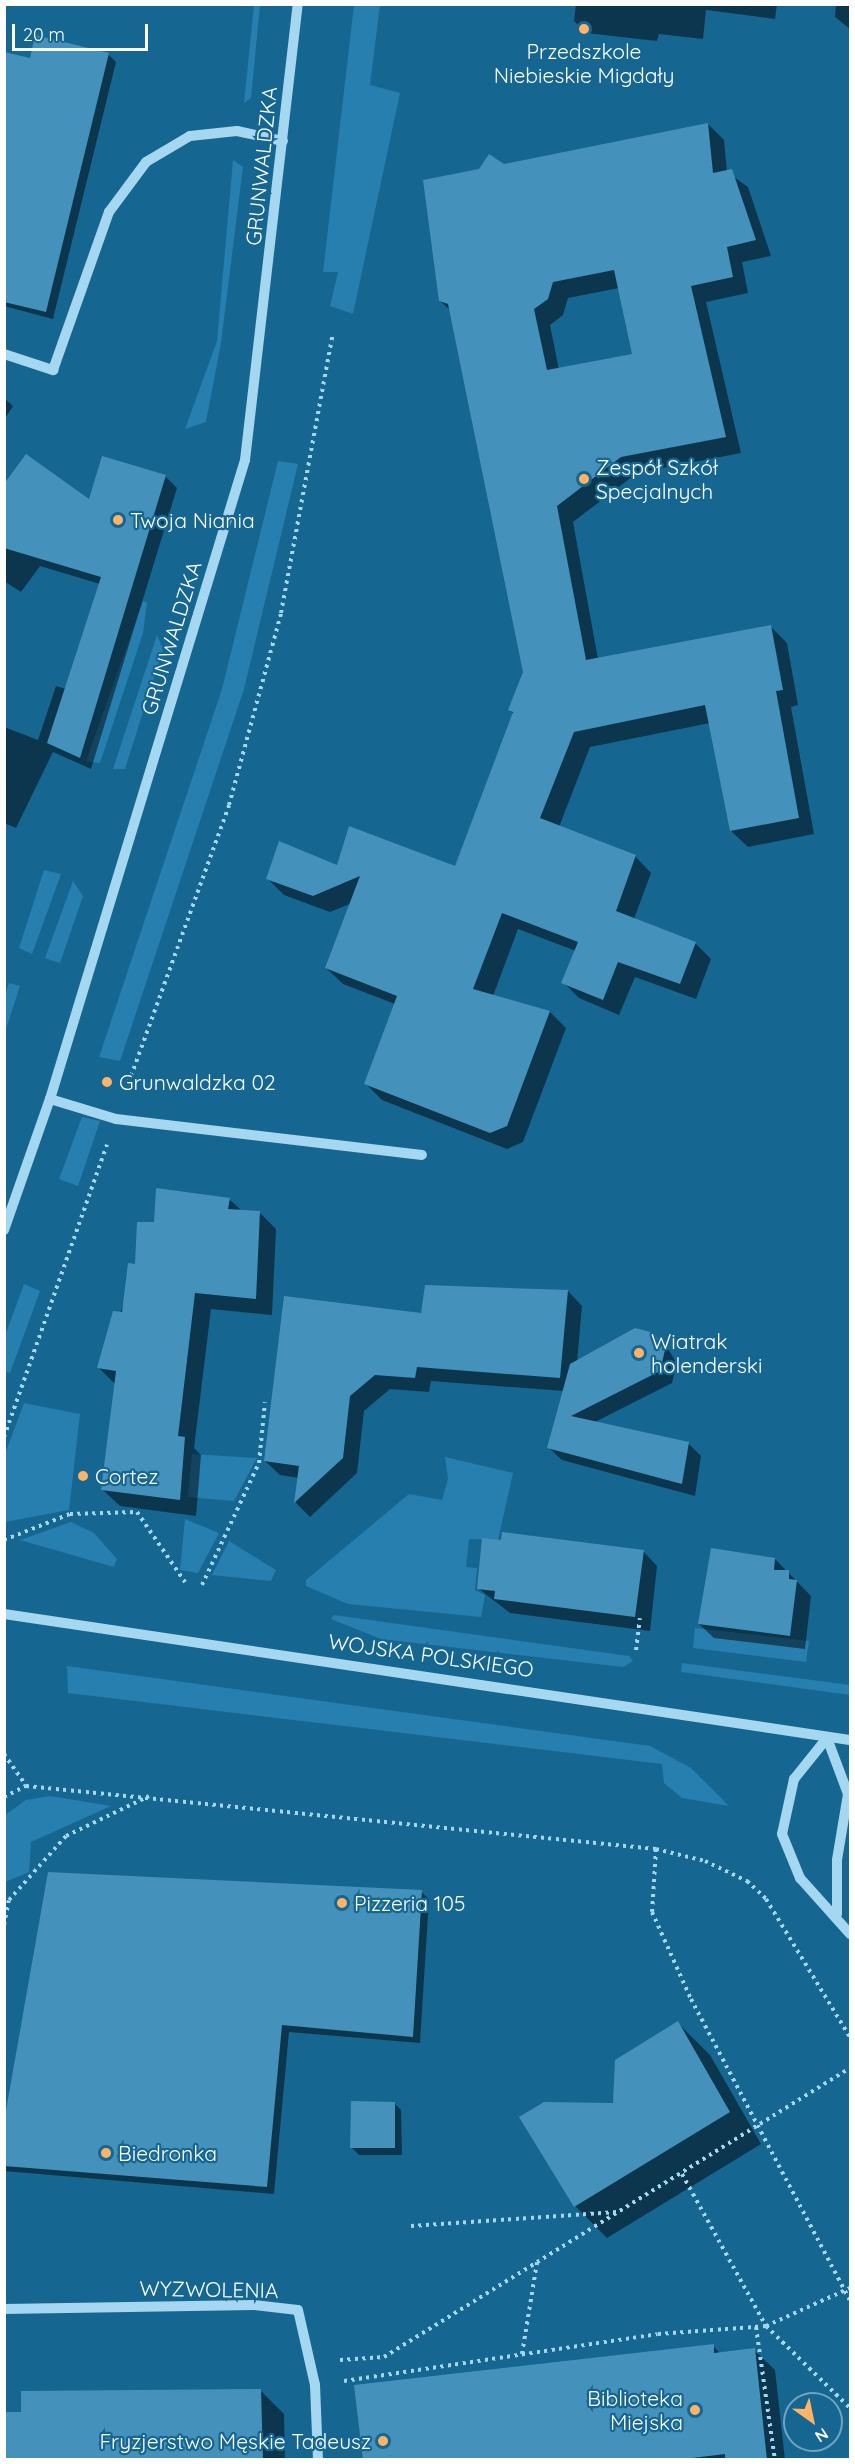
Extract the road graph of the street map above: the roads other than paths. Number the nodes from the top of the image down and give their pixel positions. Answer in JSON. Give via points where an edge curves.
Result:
{"nodes":[{"id":1,"x":298,"y":4,"type":"edge"},
{"id":2,"x":283,"y":141,"type":"junction"},
{"id":3,"x":4,"y":354,"type":"edge"},
{"id":4,"x":50,"y":1099,"type":"junction"},
{"id":5,"x":422,"y":1155,"type":"dead end"},
{"id":6,"x":4,"y":1230,"type":"edge"},
{"id":7,"x":4,"y":1614,"type":"edge"},
{"id":8,"x":827,"y":1738,"type":"junction"},
{"id":9,"x":850,"y":1740,"type":"edge"},
{"id":10,"x":837,"y":1914,"type":"junction"},
{"id":11,"x":850,"y":1934,"type":"edge"},
{"id":12,"x":4,"y":2309,"type":"edge"},
{"id":13,"x":318,"y":2460,"type":"edge"}],
"edges":[{"from":1,"to":2,"type":"street","name":"GRUNWALDZKA"},
{"from":2,"to":3,"type":"street","via":[[237,131],[190,136],[146,162],[109,212],[53,370]]},
{"from":2,"to":4,"type":"street","name":"GRUNWALDZKA","via":[[245,460]]},
{"from":4,"to":5,"type":"street","via":[[116,1119]]},
{"from":4,"to":6,"type":"street","name":"GRUNWALDZKA"},
{"from":7,"to":8,"type":"street","name":"WOJSKA POLSKIEGO"},
{"from":8,"to":9,"type":"street","name":"WOJSKA POLSKIEGO"},
{"from":8,"to":10,"type":"street","via":[[848,1794],[837,1860]]},
{"from":8,"to":10,"type":"street","via":[[794,1779],[782,1834],[800,1878]]},
{"from":10,"to":11,"type":"street"},
{"from":12,"to":13,"type":"street","name":"WYZWOLENIA","via":[[254,2305],[298,2310],[315,2385]]}]}
